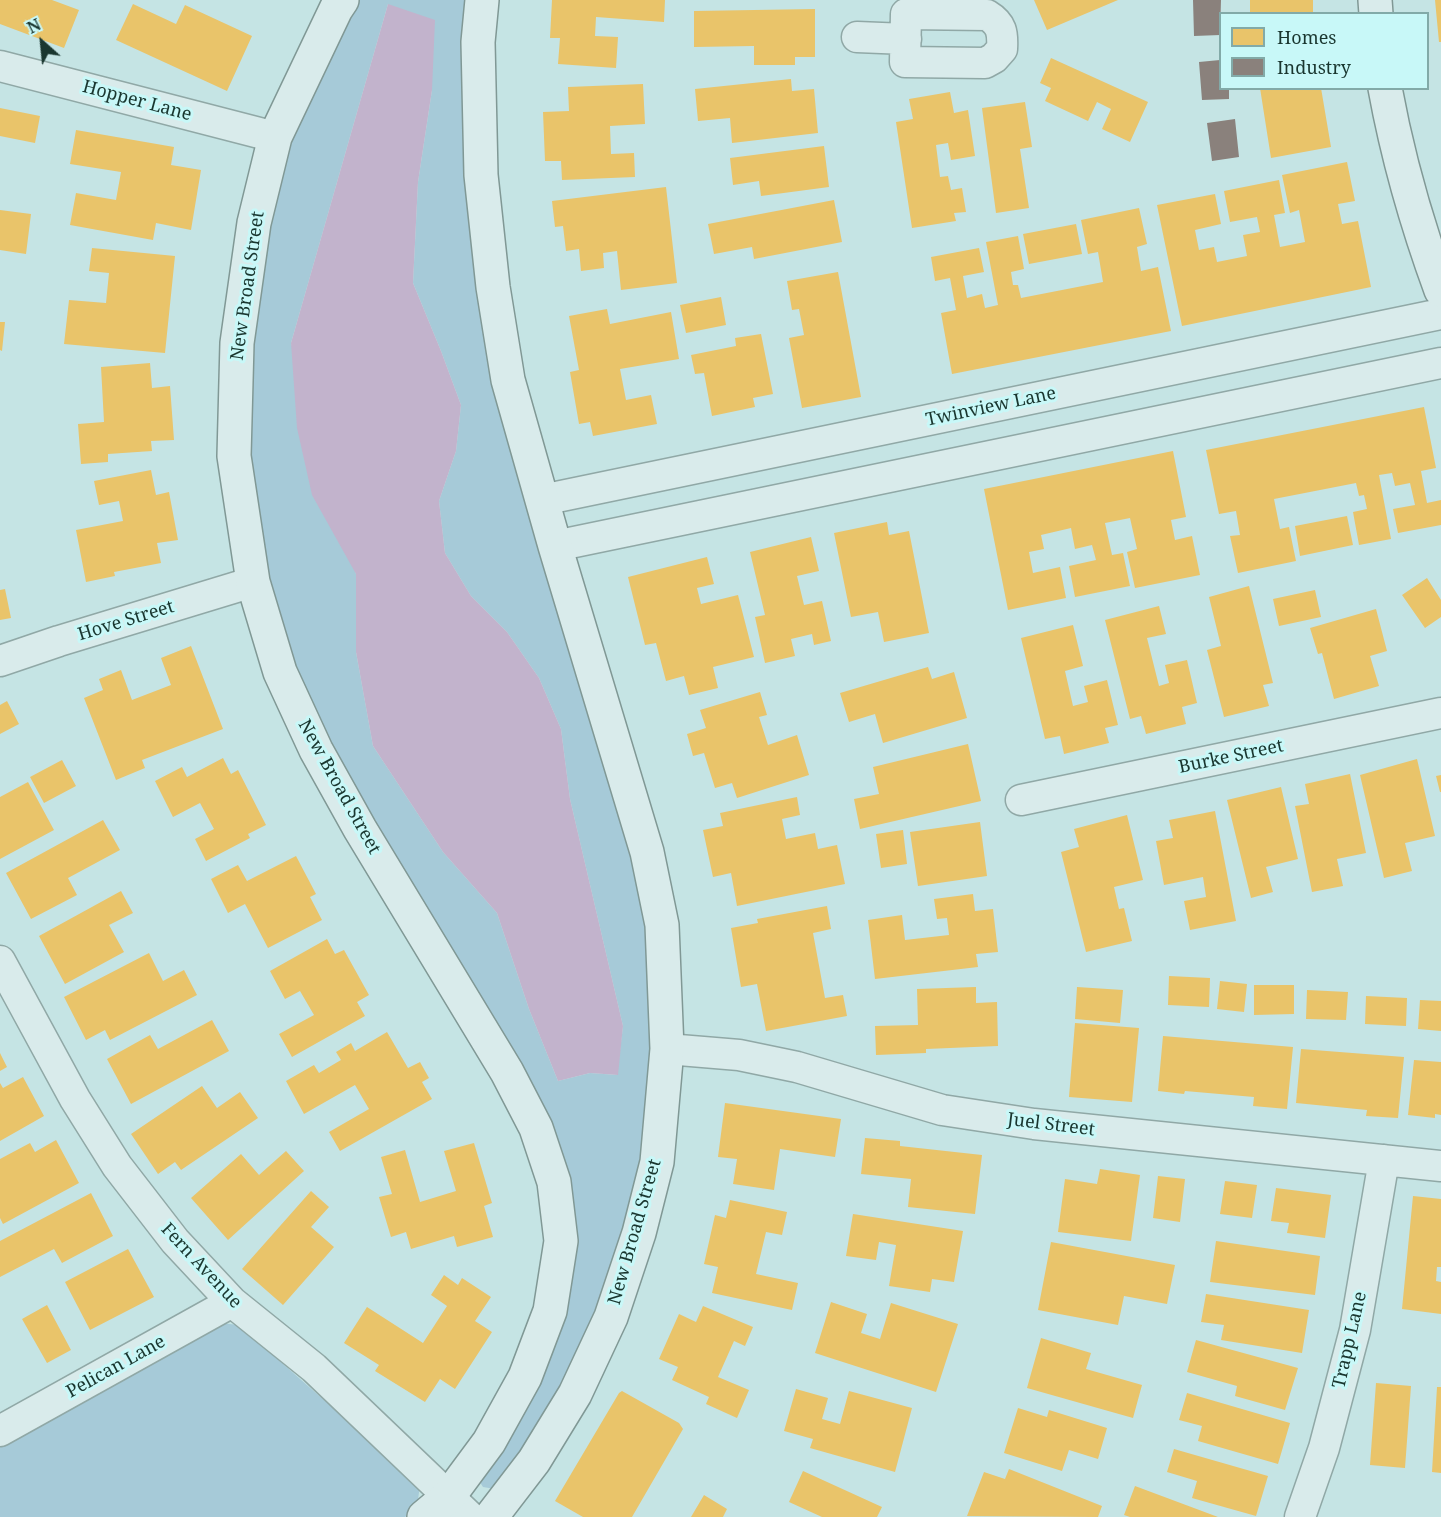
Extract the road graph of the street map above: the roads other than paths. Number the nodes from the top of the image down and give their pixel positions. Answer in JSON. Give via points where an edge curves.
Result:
{"nodes":[{"id":1,"x":342,"y":0,"type":"edge"},
{"id":2,"x":482,"y":0,"type":"edge"},
{"id":3,"x":857,"y":37,"type":"dead end"},
{"id":4,"x":906,"y":39,"type":"dead end"},
{"id":5,"x":0,"y":66,"type":"edge"},
{"id":6,"x":1385,"y":90,"type":"edge"},
{"id":7,"x":275,"y":137,"type":"junction"},
{"id":8,"x":1441,"y":290,"type":"edge"},
{"id":9,"x":1441,"y":314,"type":"edge"},
{"id":10,"x":1441,"y":363,"type":"edge"},
{"id":11,"x":542,"y":500,"type":"junction"},
{"id":12,"x":555,"y":546,"type":"junction"},
{"id":13,"x":253,"y":582,"type":"junction"},
{"id":14,"x":0,"y":661,"type":"edge"},
{"id":15,"x":1441,"y":713,"type":"edge"},
{"id":16,"x":1021,"y":800,"type":"dead end"},
{"id":17,"x":0,"y":961,"type":"edge"},
{"id":18,"x":667,"y":1049,"type":"junction"},
{"id":19,"x":1384,"y":1160,"type":"junction"},
{"id":20,"x":1441,"y":1166,"type":"edge"},
{"id":21,"x":232,"y":1302,"type":"junction"},
{"id":22,"x":0,"y":1431,"type":"edge"},
{"id":23,"x":460,"y":1506,"type":"edge"},
{"id":24,"x":424,"y":1517,"type":"edge"},
{"id":25,"x":491,"y":1517,"type":"edge"},
{"id":26,"x":1300,"y":1517,"type":"edge"}],
"edges":[{"from":1,"to":7,"type":"street","name":"New Broad Street"},
{"from":2,"to":11,"type":"street","name":"New Broad Street","via":[[478,42],[481,175],[492,276],[508,380]]},
{"from":3,"to":4,"type":"street"},
{"from":5,"to":7,"type":"street","name":"Hopper Lane"},
{"from":6,"to":8,"type":"street","via":[[1395,146]]},
{"from":7,"to":13,"type":"street","name":"New Broad Street","via":[[254,223],[237,343],[234,456]]},
{"from":9,"to":11,"type":"street","name":"Twinview Lane"},
{"from":10,"to":12,"type":"street"},
{"from":11,"to":12,"type":"street","name":"New Broad Street"},
{"from":12,"to":18,"type":"street","name":"New Broad Street","via":[[647,852],[662,925]]},
{"from":13,"to":14,"type":"street","name":"Hove Street"},
{"from":13,"to":23,"type":"street","name":"New Broad Street","via":[[280,672],[316,750],[507,1072],[536,1128],[554,1182],[561,1241],[550,1311],[520,1386]]},
{"from":15,"to":16,"type":"street","name":"Burke Street"},
{"from":17,"to":21,"type":"street","name":"Fern Avenue","via":[[75,1099],[117,1166],[175,1241]]},
{"from":18,"to":19,"type":"street","name":"Juel Street","via":[[739,1055],[797,1067],[942,1110],[1034,1124]]},
{"from":18,"to":25,"type":"street","name":"New Broad Street","via":[[657,1162],[611,1317],[575,1394],[534,1461]]},
{"from":19,"to":20,"type":"street","name":"Juel Street"},
{"from":19,"to":26,"type":"street","name":"Trapp Lane","via":[[1355,1330],[1324,1448]]},
{"from":21,"to":22,"type":"street","name":"Pelican Lane"},
{"from":21,"to":23,"type":"street","name":"Fern Avenue","via":[[314,1368]]},
{"from":23,"to":24,"type":"street","name":"New Broad Street"}]}
